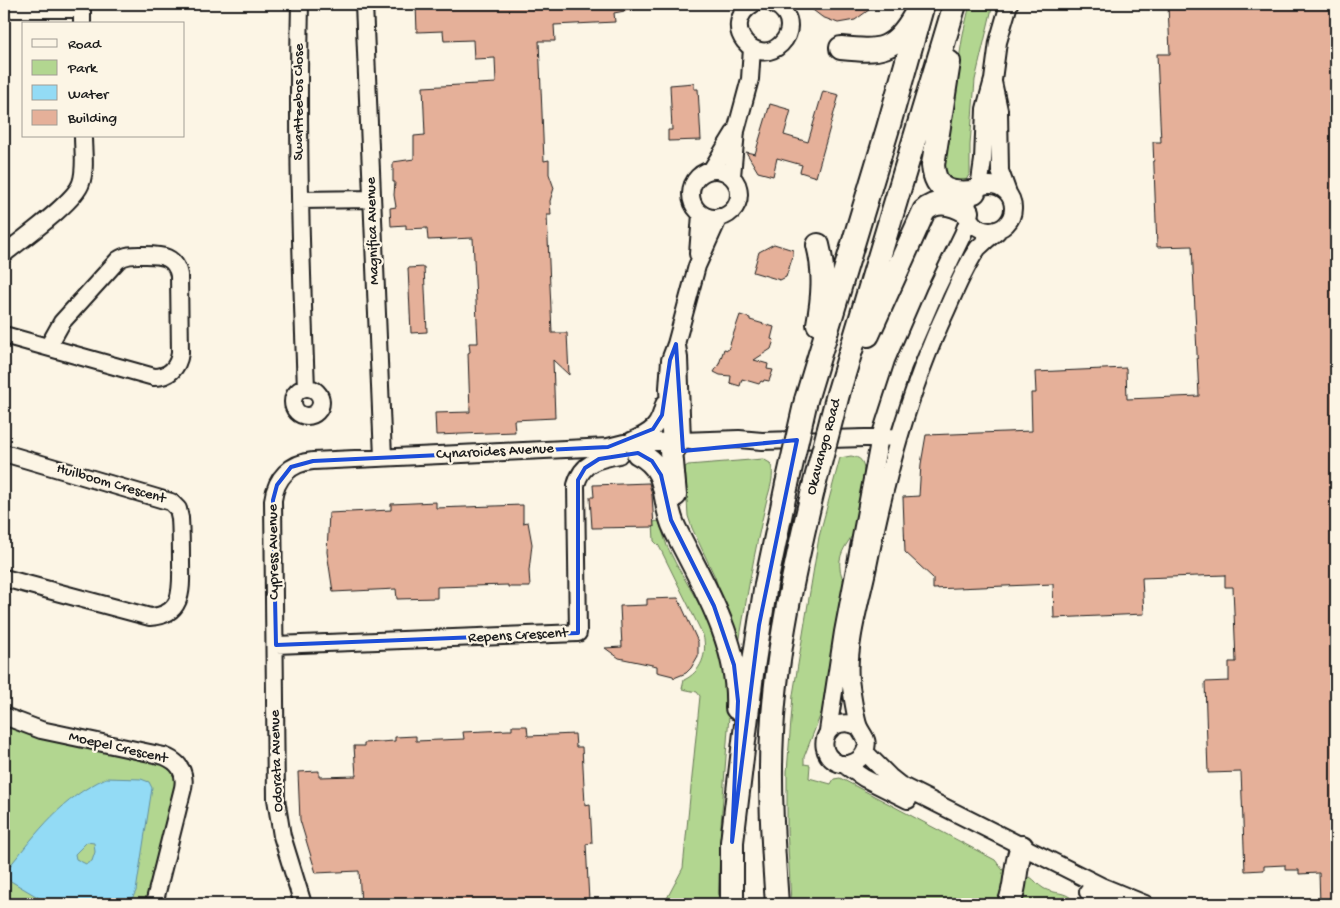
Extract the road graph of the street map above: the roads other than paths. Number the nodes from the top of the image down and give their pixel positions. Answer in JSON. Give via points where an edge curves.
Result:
{"nodes":[{"id":1,"x":300,"y":4,"type":"edge"},
{"id":2,"x":364,"y":4,"type":"edge"},
{"id":3,"x":753,"y":4,"type":"edge"},
{"id":4,"x":922,"y":4,"type":"edge"},
{"id":5,"x":954,"y":4,"type":"edge"},
{"id":6,"x":958,"y":4,"type":"edge"},
{"id":7,"x":1009,"y":4,"type":"edge"},
{"id":8,"x":781,"y":7,"type":"edge"},
{"id":9,"x":4,"y":9,"type":"edge"},
{"id":10,"x":82,"y":12,"type":"edge"},
{"id":11,"x":841,"y":48,"type":"dead end"},
{"id":12,"x":758,"y":50,"type":"junction"},
{"id":13,"x":993,"y":80,"type":"junction"},
{"id":14,"x":736,"y":131,"type":"junction"},
{"id":15,"x":83,"y":138,"type":"edge"},
{"id":16,"x":712,"y":170,"type":"junction"},
{"id":17,"x":732,"y":176,"type":"junction"},
{"id":18,"x":1008,"y":192,"type":"junction"},
{"id":19,"x":372,"y":199,"type":"junction"},
{"id":20,"x":300,"y":200,"type":"junction"},
{"id":21,"x":972,"y":203,"type":"junction"},
{"id":22,"x":701,"y":214,"type":"junction"},
{"id":23,"x":720,"y":217,"type":"junction"},
{"id":24,"x":998,"y":231,"type":"junction"},
{"id":25,"x":818,"y":245,"type":"dead end"},
{"id":26,"x":4,"y":254,"type":"edge"},
{"id":27,"x":697,"y":266,"type":"junction"},
{"id":28,"x":4,"y":335,"type":"edge"},
{"id":29,"x":676,"y":344,"type":"junction"},
{"id":30,"x":48,"y":347,"type":"junction"},
{"id":31,"x":846,"y":368,"type":"junction"},
{"id":32,"x":306,"y":388,"type":"dead end"},
{"id":33,"x":668,"y":388,"type":"junction"},
{"id":34,"x":808,"y":393,"type":"junction"},
{"id":35,"x":880,"y":437,"type":"junction"},
{"id":36,"x":899,"y":437,"type":"junction"},
{"id":37,"x":675,"y":446,"type":"junction"},
{"id":38,"x":630,"y":450,"type":"junction"},
{"id":39,"x":4,"y":454,"type":"edge"},
{"id":40,"x":383,"y":458,"type":"junction"},
{"id":41,"x":684,"y":545,"type":"junction"},
{"id":42,"x":4,"y":578,"type":"edge"},
{"id":43,"x":276,"y":645,"type":"junction"},
{"id":44,"x":4,"y":716,"type":"edge"},
{"id":45,"x":859,"y":727,"type":"junction"},
{"id":46,"x":828,"y":731,"type":"junction"},
{"id":47,"x":865,"y":752,"type":"junction"},
{"id":48,"x":843,"y":764,"type":"junction"},
{"id":49,"x":732,"y":842,"type":"junction"},
{"id":50,"x":1020,"y":851,"type":"junction"},
{"id":51,"x":154,"y":904,"type":"edge"},
{"id":52,"x":303,"y":904,"type":"edge"},
{"id":53,"x":732,"y":904,"type":"edge"},
{"id":54,"x":777,"y":904,"type":"edge"},
{"id":55,"x":1009,"y":904,"type":"edge"},
{"id":56,"x":1113,"y":904,"type":"edge"},
{"id":57,"x":1144,"y":904,"type":"edge"}],
"edges":[{"from":1,"to":20,"type":"street","name":"Swartteebos Close"},
{"from":2,"to":19,"type":"street","name":"Magnifica Avenue"},
{"from":3,"to":12,"type":"street","via":[[742,14],[739,31],[741,38]]},
{"from":4,"to":11,"type":"main road","via":[[901,35],[887,46],[871,51]]},
{"from":4,"to":34,"type":"main road","name":"Okavango Road"},
{"from":5,"to":31,"type":"main road","name":"Okavango Road"},
{"from":6,"to":21,"type":"main road","via":[[933,164],[934,174],[942,188]]},
{"from":7,"to":13,"type":"street","via":[[998,42]]},
{"from":8,"to":12,"type":"street","via":[[789,26],[784,40],[779,46]]},
{"from":9,"to":10,"type":"street"},
{"from":12,"to":14,"type":"street"},
{"from":13,"to":18,"type":"street","via":[[999,110],[1000,172]]},
{"from":13,"to":21,"type":"street","via":[[985,109],[983,160]]},
{"from":14,"to":16,"type":"street"},
{"from":14,"to":17,"type":"street"},
{"from":15,"to":26,"type":"street","via":[[84,172],[79,190]]},
{"from":16,"to":17,"type":"street"},
{"from":16,"to":22,"type":"street","via":[[699,175],[691,189],[691,201]]},
{"from":17,"to":23,"type":"street","via":[[739,198],[734,209]]},
{"from":18,"to":21,"type":"street","via":[[986,185]]},
{"from":18,"to":24,"type":"street","via":[[1014,213],[1010,222]]},
{"from":19,"to":20,"type":"street"},
{"from":19,"to":40,"type":"street","name":"Magnifica Avenue"},
{"from":20,"to":32,"type":"street","name":"Swartteebos Close"},
{"from":21,"to":24,"type":"street","via":[[974,225],[989,232]]},
{"from":21,"to":31,"type":"main road","via":[[959,207],[940,203],[928,206],[924,211],[861,348]]},
{"from":21,"to":35,"type":"street","via":[[964,234],[903,366]]},
{"from":22,"to":23,"type":"street"},
{"from":22,"to":27,"type":"street"},
{"from":23,"to":27,"type":"street"},
{"from":24,"to":36,"type":"street","via":[[975,253],[953,296],[927,356]]},
{"from":25,"to":34,"type":"main road","via":[[822,295]]},
{"from":27,"to":29,"type":"street"},
{"from":28,"to":30,"type":"street"},
{"from":29,"to":33,"type":"street","via":[[670,360]]},
{"from":29,"to":37,"type":"street","via":[[679,358]]},
{"from":30,"to":30,"type":"street","via":[[154,377],[169,374],[177,365],[180,354],[179,275],[176,265],[161,255],[128,255],[118,260],[62,322]]},
{"from":31,"to":54,"type":"main road","name":"Okavango Road","bridge":true,"via":[[813,490],[791,585],[779,657],[772,734],[771,805]]},
{"from":33,"to":37,"type":"street"},
{"from":33,"to":38,"type":"street","via":[[658,424]]},
{"from":34,"to":49,"type":"main road","name":"Okavango Road","bridge":true,"via":[[773,546],[759,625]]},
{"from":35,"to":36,"type":"street","name":"Cynaroides Avenue"},
{"from":35,"to":37,"type":"street","name":"Cynaroides Avenue","via":[[762,441],[738,449]]},
{"from":35,"to":46,"type":"street"},
{"from":36,"to":45,"type":"street","via":[[877,520],[851,654],[850,678]]},
{"from":37,"to":38,"type":"street","name":"Cynaroides Avenue"},
{"from":37,"to":41,"type":"main road","via":[[677,520]]},
{"from":38,"to":40,"type":"street","name":"Cynaroides Avenue","via":[[608,447]]},
{"from":38,"to":41,"type":"main road","via":[[652,461],[661,475],[671,520]]},
{"from":38,"to":43,"type":"street","name":"Repens Crescent","via":[[599,459],[585,468],[576,486],[578,633]]},
{"from":39,"to":42,"type":"street","name":"Huilboom Crescent","via":[[171,502],[180,518],[181,588],[178,601],[169,612],[150,618]]},
{"from":40,"to":43,"type":"street","name":"Cypress Avenue","via":[[305,461],[291,467],[281,478],[274,500]]},
{"from":41,"to":49,"type":"main road","via":[[714,606],[736,674],[738,701]]},
{"from":43,"to":52,"type":"street","name":"Odorata Avenue","via":[[276,799],[282,836]]},
{"from":44,"to":51,"type":"street","name":"Moepel Crescent","via":[[41,730],[164,756],[180,767],[184,777],[183,788]]},
{"from":45,"to":46,"type":"street","via":[[843,723]]},
{"from":45,"to":47,"type":"street","via":[[866,738]]},
{"from":46,"to":48,"type":"street","via":[[825,748],[828,756]]},
{"from":47,"to":48,"type":"street","via":[[856,762]]},
{"from":47,"to":50,"type":"street","via":[[900,785]]},
{"from":48,"to":50,"type":"street","via":[[864,778]]},
{"from":49,"to":53,"type":"main road","name":"Okavango Road"},
{"from":50,"to":55,"type":"main road"},
{"from":50,"to":56,"type":"street"},
{"from":50,"to":57,"type":"street"}]}
